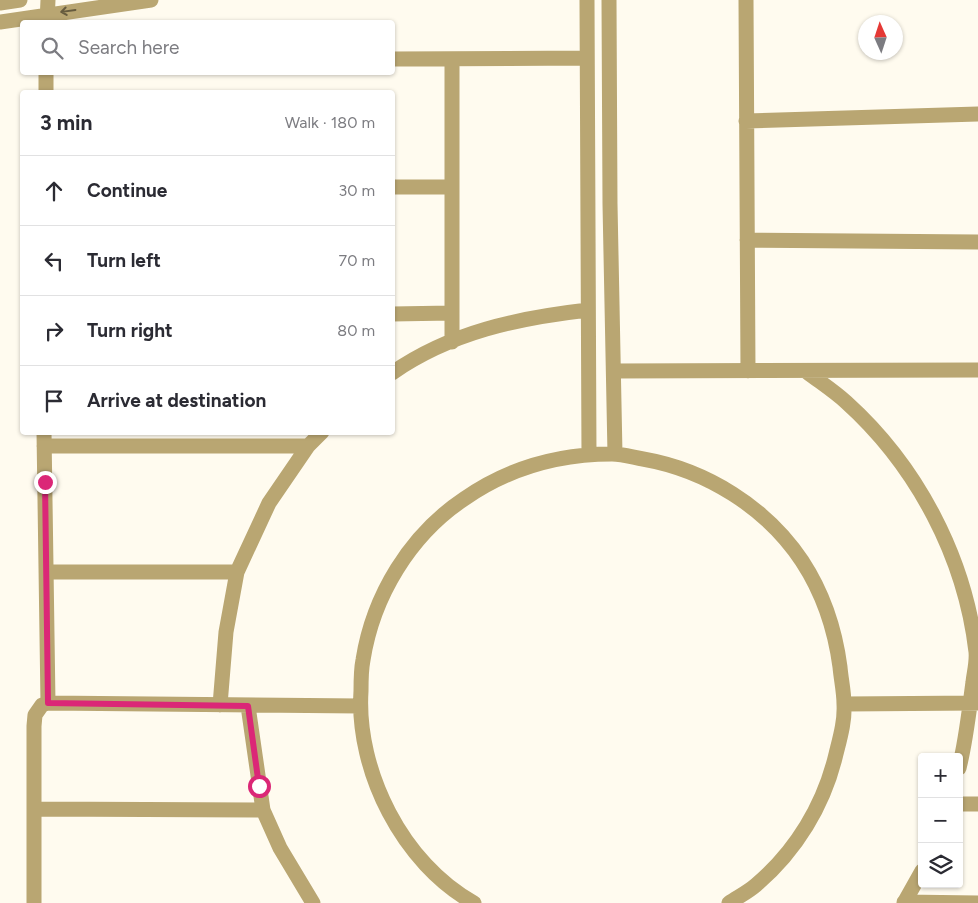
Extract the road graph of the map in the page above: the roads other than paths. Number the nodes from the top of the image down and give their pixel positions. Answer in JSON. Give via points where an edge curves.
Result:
{"nodes":[{"id":1,"x":20,"y":0,"type":"edge"},
{"id":2,"x":150,"y":0,"type":"edge"},
{"id":3,"x":587,"y":0,"type":"edge"},
{"id":4,"x":609,"y":0,"type":"edge"},
{"id":5,"x":746,"y":0,"type":"edge"},
{"id":6,"x":0,"y":3,"type":"edge"},
{"id":7,"x":47,"y":12,"type":"edge"},
{"id":8,"x":0,"y":22,"type":"edge"},
{"id":9,"x":586,"y":58,"type":"junction"},
{"id":10,"x":395,"y":59,"type":"edge"},
{"id":11,"x":452,"y":59,"type":"junction"},
{"id":12,"x":46,"y":75,"type":"edge"},
{"id":13,"x":46,"y":90,"type":"edge"},
{"id":14,"x":978,"y":114,"type":"edge"},
{"id":15,"x":746,"y":121,"type":"junction"},
{"id":16,"x":452,"y":186,"type":"junction"},
{"id":17,"x":395,"y":187,"type":"edge"},
{"id":18,"x":747,"y":240,"type":"junction"},
{"id":19,"x":978,"y":242,"type":"edge"},
{"id":20,"x":588,"y":310,"type":"junction"},
{"id":21,"x":452,"y":313,"type":"junction"},
{"id":22,"x":395,"y":314,"type":"edge"},
{"id":23,"x":452,"y":342,"type":"junction"},
{"id":24,"x":978,"y":370,"type":"edge"},
{"id":25,"x":395,"y":371,"type":"edge"},
{"id":26,"x":614,"y":371,"type":"junction"},
{"id":27,"x":748,"y":371,"type":"junction"},
{"id":28,"x":807,"y":372,"type":"junction"},
{"id":29,"x":319,"y":435,"type":"edge"},
{"id":30,"x":44,"y":439,"type":"edge"},
{"id":31,"x":308,"y":446,"type":"junction"},
{"id":32,"x":615,"y":454,"type":"junction"},
{"id":33,"x":589,"y":455,"type":"junction"},
{"id":34,"x":46,"y":572,"type":"junction"},
{"id":35,"x":237,"y":572,"type":"junction"},
{"id":36,"x":48,"y":703,"type":"junction"},
{"id":37,"x":974,"y":703,"type":"edge"},
{"id":38,"x":844,"y":704,"type":"junction"},
{"id":39,"x":220,"y":705,"type":"junction"},
{"id":40,"x":248,"y":706,"type":"junction"},
{"id":41,"x":360,"y":706,"type":"junction"},
{"id":42,"x":962,"y":753,"type":"edge"},
{"id":43,"x":963,"y":804,"type":"edge"},
{"id":44,"x":978,"y":804,"type":"edge"},
{"id":45,"x":34,"y":809,"type":"junction"},
{"id":46,"x":263,"y":810,"type":"junction"},
{"id":47,"x":918,"y":878,"type":"edge"},
{"id":48,"x":978,"y":902,"type":"edge"},
{"id":49,"x":34,"y":903,"type":"edge"},
{"id":50,"x":313,"y":903,"type":"edge"},
{"id":51,"x":474,"y":903,"type":"edge"},
{"id":52,"x":730,"y":903,"type":"edge"},
{"id":53,"x":904,"y":903,"type":"edge"}],
"edges":[{"from":1,"to":6,"type":"street"},
{"from":2,"to":7,"type":"street","one_way":true},
{"from":3,"to":9,"type":"street"},
{"from":4,"to":26,"type":"street"},
{"from":5,"to":15,"type":"street"},
{"from":7,"to":8,"type":"street"},
{"from":9,"to":11,"type":"street"},
{"from":9,"to":20,"type":"street"},
{"from":10,"to":11,"type":"street"},
{"from":11,"to":16,"type":"street"},
{"from":12,"to":13,"type":"street"},
{"from":14,"to":15,"type":"street"},
{"from":15,"to":18,"type":"street"},
{"from":16,"to":17,"type":"street"},
{"from":16,"to":21,"type":"street"},
{"from":18,"to":19,"type":"street"},
{"from":18,"to":27,"type":"street"},
{"from":20,"to":23,"type":"street","via":[[542,315],[475,331]]},
{"from":20,"to":33,"type":"street"},
{"from":21,"to":22,"type":"street"},
{"from":21,"to":23,"type":"street"},
{"from":23,"to":25,"type":"street","via":[[413,359]]},
{"from":24,"to":28,"type":"street"},
{"from":26,"to":27,"type":"street"},
{"from":26,"to":32,"type":"street"},
{"from":27,"to":28,"type":"street"},
{"from":28,"to":37,"type":"street","via":[[846,402],[880,436],[910,474],[934,516],[954,560],[968,606],[976,654]]},
{"from":29,"to":31,"type":"street"},
{"from":30,"to":31,"type":"street"},
{"from":30,"to":34,"type":"street"},
{"from":31,"to":35,"type":"street","via":[[269,503]]},
{"from":32,"to":33,"type":"street"},
{"from":32,"to":38,"type":"street","via":[[658,461],[710,480],[739,498],[773,526],[802,560],[823,599],[837,641]]},
{"from":33,"to":41,"type":"street","via":[[526,467],[486,484],[449,509],[417,540],[392,577],[373,617],[363,660]]},
{"from":34,"to":35,"type":"street"},
{"from":34,"to":36,"type":"street"},
{"from":35,"to":39,"type":"street","via":[[226,632]]},
{"from":36,"to":39,"type":"street"},
{"from":36,"to":45,"type":"street","via":[[42,704],[35,715]]},
{"from":37,"to":38,"type":"street"},
{"from":37,"to":42,"type":"street"},
{"from":38,"to":52,"type":"street","via":[[841,735],[830,778],[812,819],[786,855],[755,886]]},
{"from":39,"to":40,"type":"street"},
{"from":40,"to":41,"type":"street"},
{"from":40,"to":46,"type":"street"},
{"from":41,"to":51,"type":"street","via":[[367,754],[380,796],[402,835],[430,869]]},
{"from":43,"to":44,"type":"street"},
{"from":45,"to":46,"type":"street"},
{"from":45,"to":49,"type":"street"},
{"from":46,"to":50,"type":"street","via":[[280,848]]},
{"from":47,"to":53,"type":"street"},
{"from":48,"to":53,"type":"street"}]}
